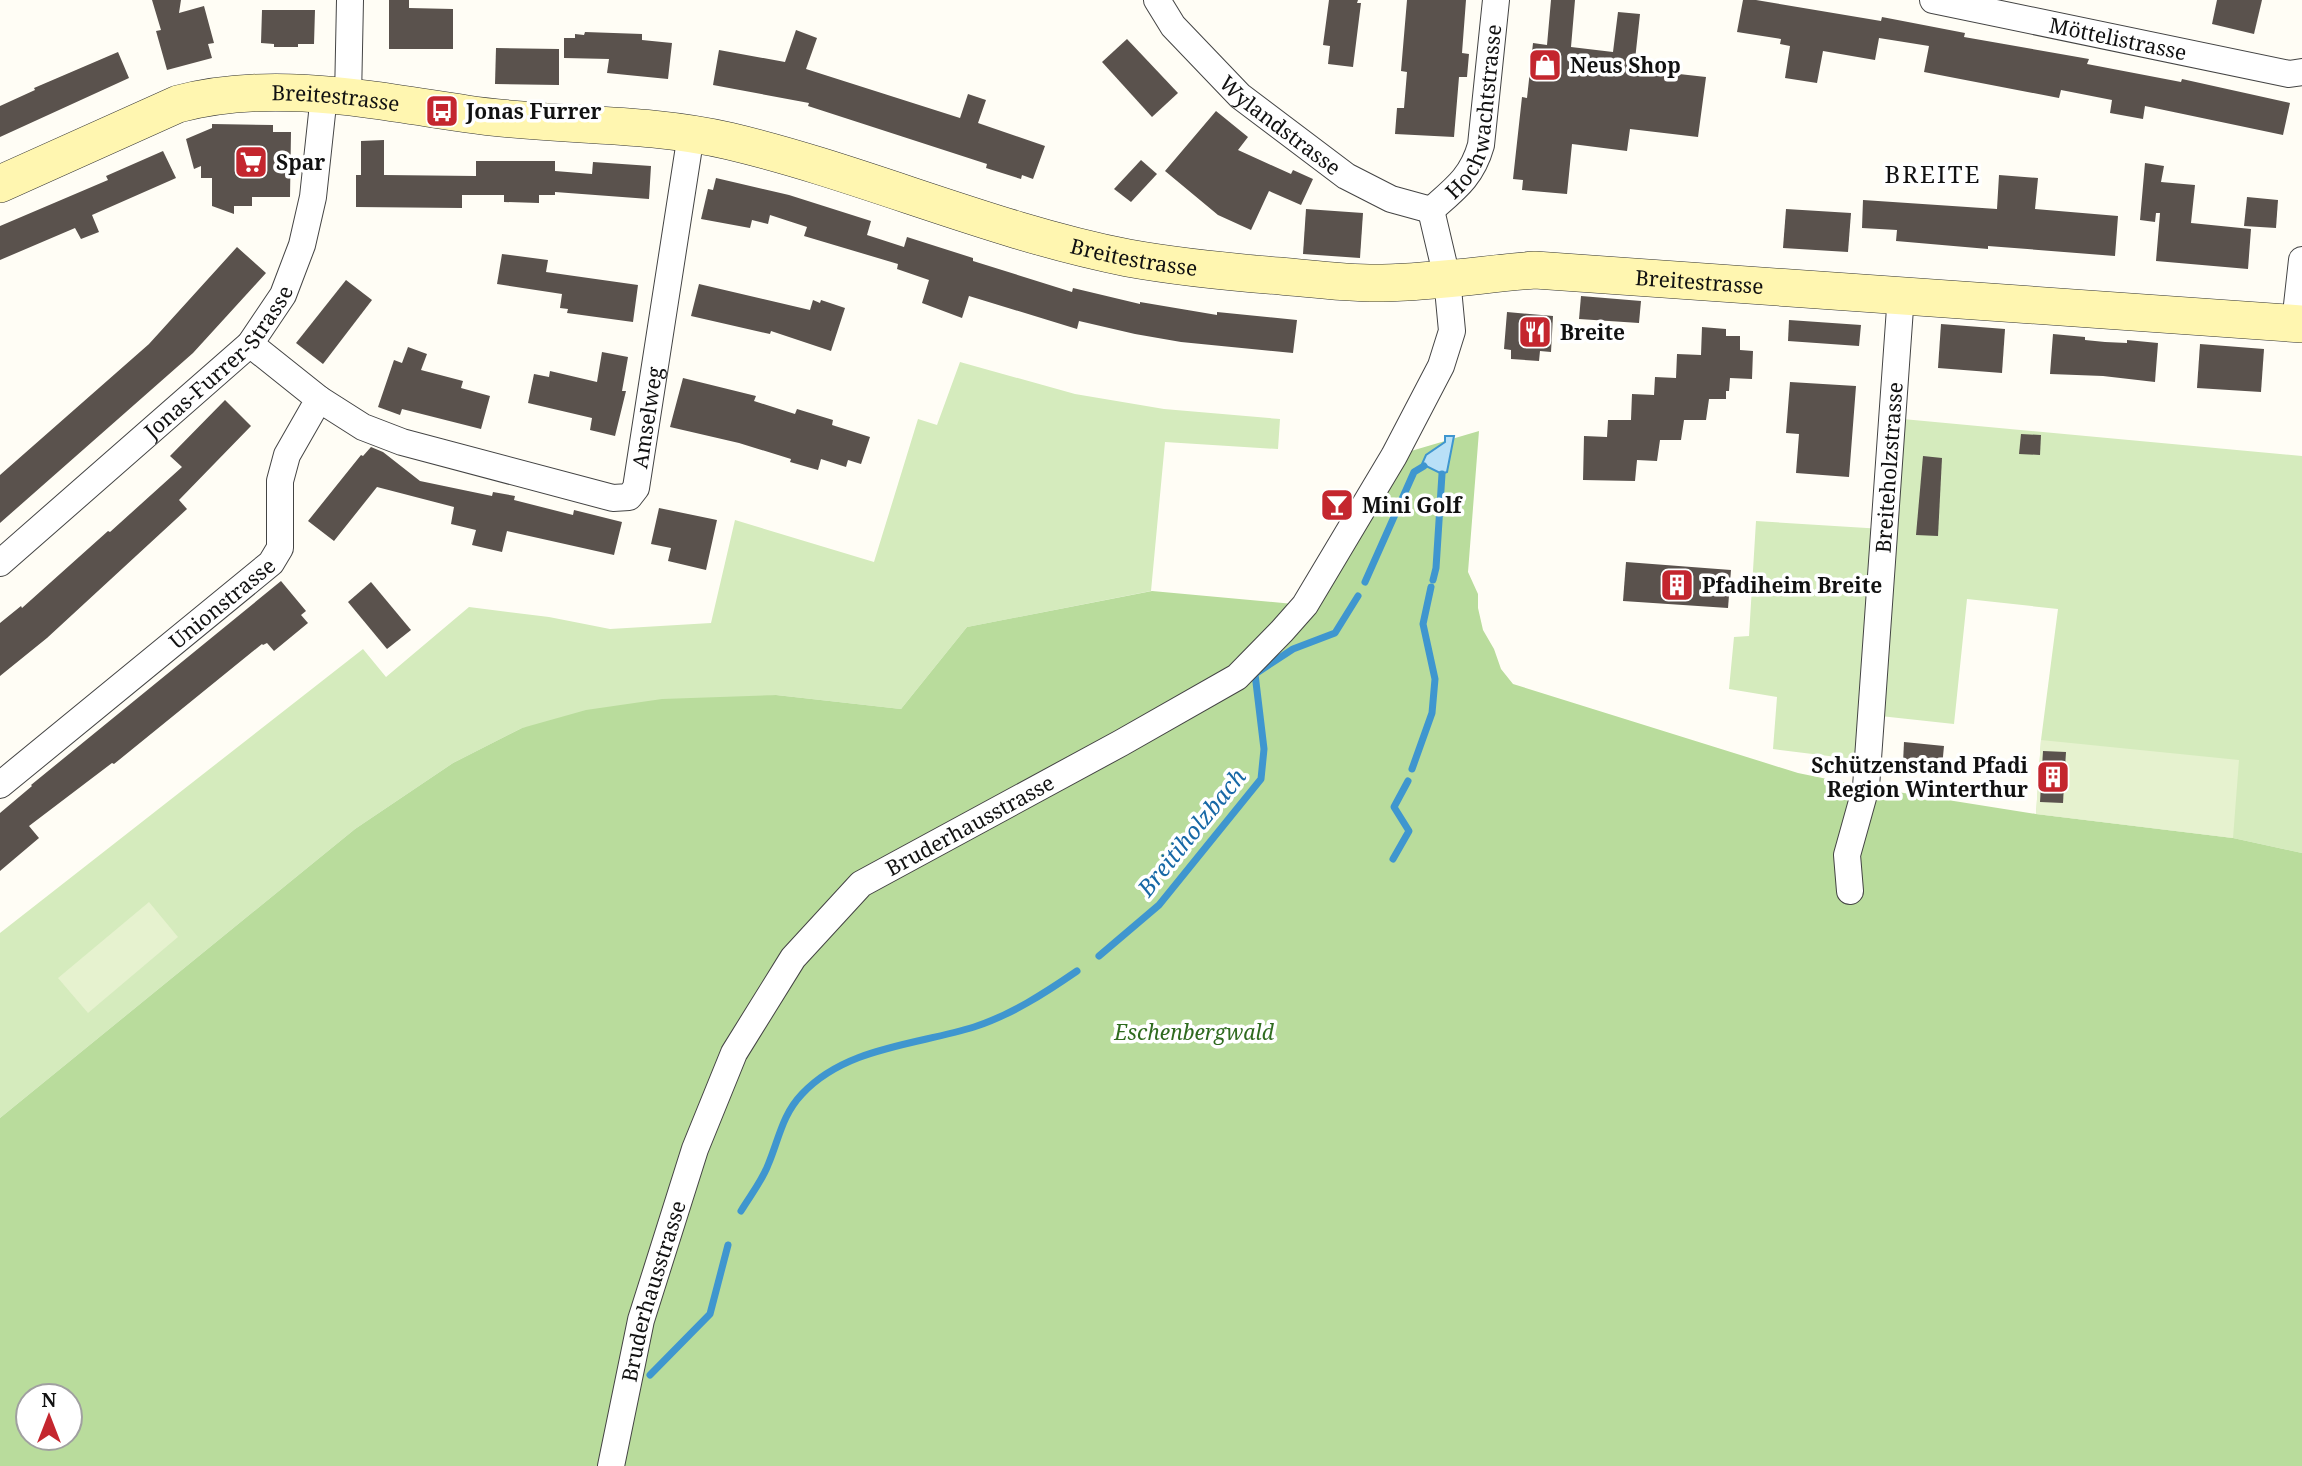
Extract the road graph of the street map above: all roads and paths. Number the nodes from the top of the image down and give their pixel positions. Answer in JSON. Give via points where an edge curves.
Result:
{"nodes":[{"id":1,"x":350,"y":0,"type":"edge"},
{"id":2,"x":1157,"y":0,"type":"edge"},
{"id":3,"x":1496,"y":0,"type":"edge"},
{"id":4,"x":1933,"y":0,"type":"edge"},
{"id":5,"x":2302,"y":72,"type":"edge"},
{"id":6,"x":336,"y":96,"type":"junction"},
{"id":7,"x":691,"y":134,"type":"junction"},
{"id":8,"x":0,"y":184,"type":"edge"},
{"id":9,"x":1431,"y":210,"type":"junction"},
{"id":10,"x":2302,"y":260,"type":"edge"},
{"id":11,"x":1447,"y":278,"type":"junction"},
{"id":12,"x":1902,"y":294,"type":"junction"},
{"id":13,"x":2298,"y":324,"type":"edge"},
{"id":14,"x":250,"y":344,"type":"junction"},
{"id":15,"x":319,"y":398,"type":"junction"},
{"id":16,"x":0,"y":563,"type":"edge"},
{"id":17,"x":0,"y":785,"type":"edge"},
{"id":18,"x":1850,"y":891,"type":"dead end"},
{"id":19,"x":611,"y":1466,"type":"edge"}],
"edges":[{"from":1,"to":6,"type":"street","name":"Jonas-Furrer-Strasse"},
{"from":2,"to":9,"type":"street","name":"Wylandstrasse","via":[[1173,26],[1240,96],[1346,176],[1391,199]]},
{"from":3,"to":9,"type":"street","name":"Hochwachtstrasse","via":[[1476,163]]},
{"from":4,"to":5,"type":"street","name":"Möttelistrasse","via":[[2289,74]]},
{"from":6,"to":7,"type":"main road","name":"Breitestrasse","via":[[490,118]]},
{"from":6,"to":8,"type":"main road","name":"Breitestrasse","via":[[243,92],[178,104]]},
{"from":6,"to":14,"type":"street","name":"Jonas-Furrer-Strasse","via":[[302,245],[283,295]]},
{"from":7,"to":11,"type":"main road","name":"Breitestrasse","via":[[779,154],[969,216],[1128,258],[1203,270],[1354,283]]},
{"from":7,"to":15,"type":"street","name":"Amselweg","via":[[636,488],[629,497],[613,498],[402,442],[363,427]]},
{"from":9,"to":11,"type":"street","name":"Bruderhausstrasse"},
{"from":10,"to":13,"type":"street"},
{"from":11,"to":12,"type":"main road","name":"Breitestrasse","via":[[1535,270]]},
{"from":11,"to":19,"type":"street","name":"Bruderhausstrasse","via":[[1452,331],[1441,366],[1394,456],[1304,605],[1282,631],[1237,677],[861,884],[793,958],[734,1054],[695,1149],[641,1320]]},
{"from":12,"to":13,"type":"main road","name":"Breitestrasse"},
{"from":12,"to":18,"type":"street","name":"Breiteholzstrasse","via":[[1866,787],[1847,855]]},
{"from":14,"to":15,"type":"street"},
{"from":14,"to":16,"type":"street","name":"Jonas-Furrer-Strasse"},
{"from":15,"to":17,"type":"street","name":"Unionstrasse","via":[[287,455],[280,481],[281,548],[271,563]]}]}
